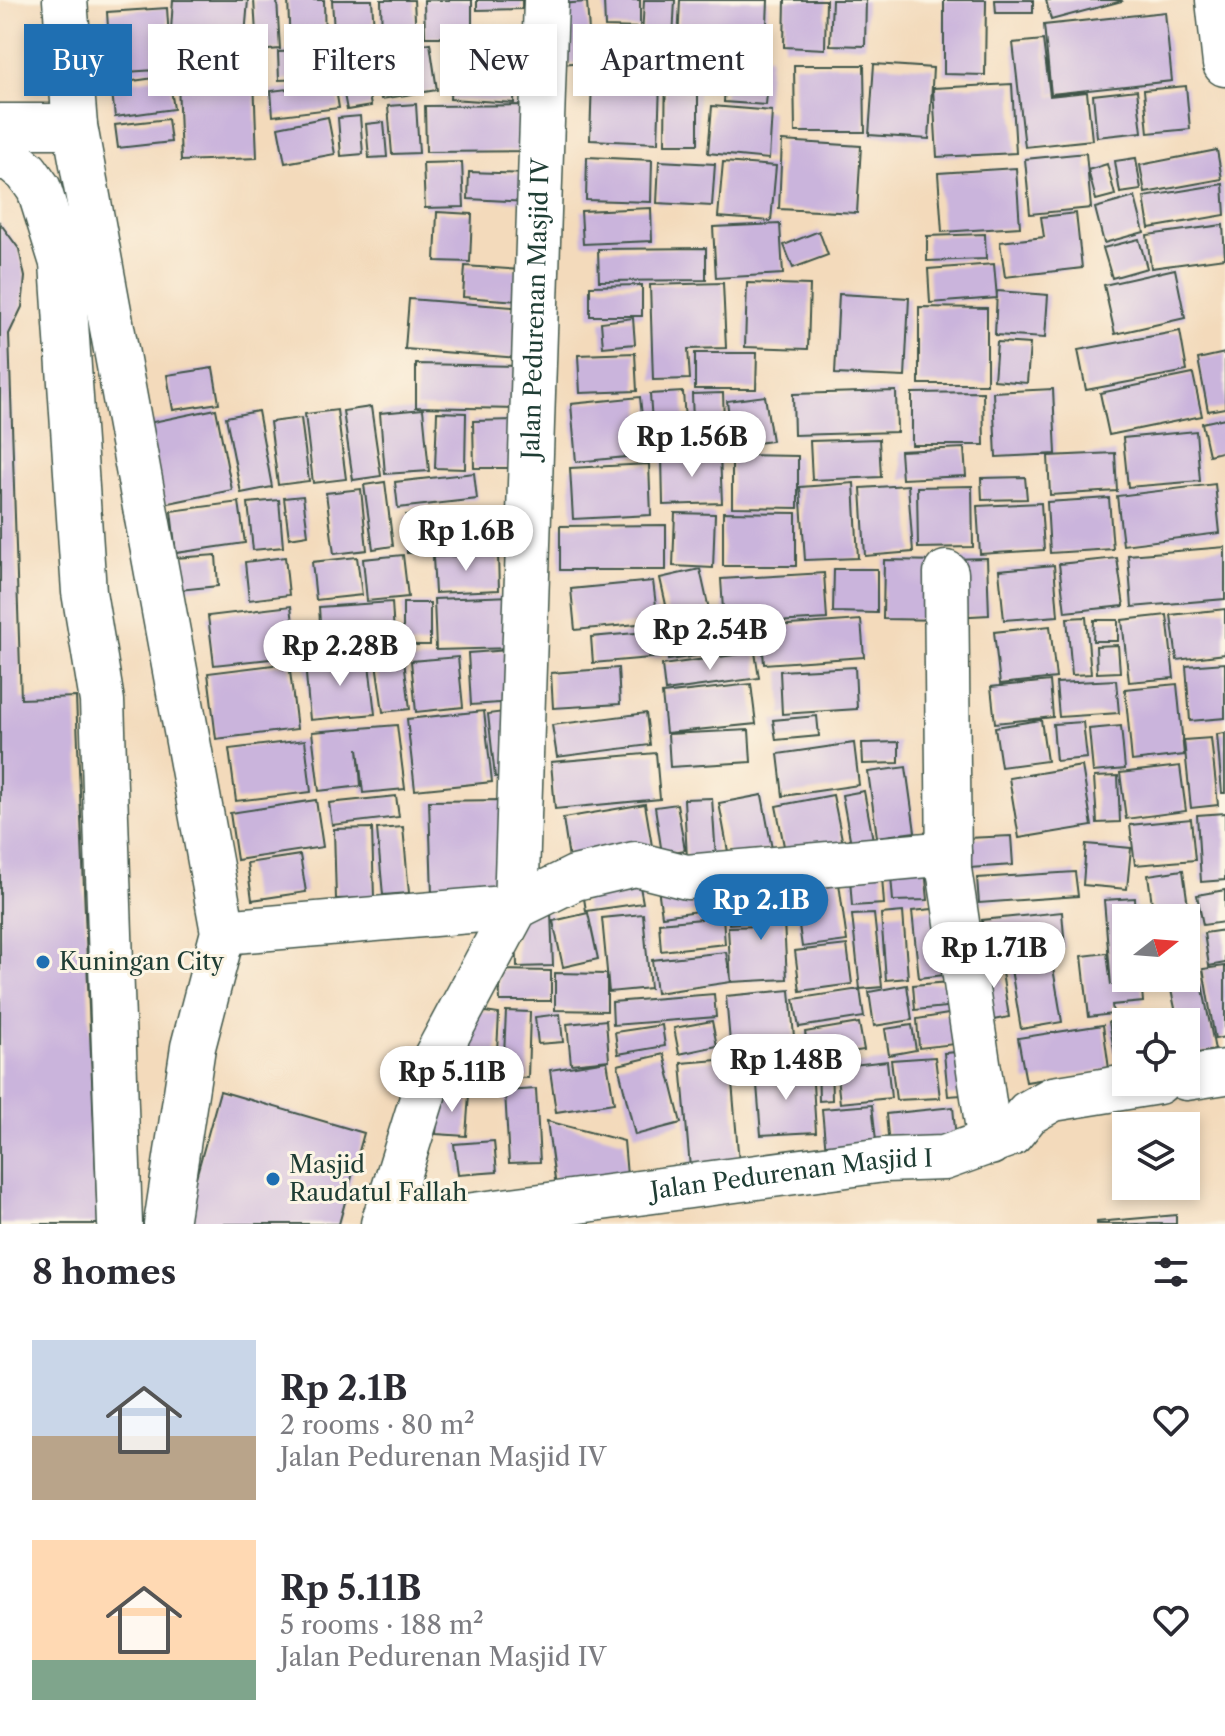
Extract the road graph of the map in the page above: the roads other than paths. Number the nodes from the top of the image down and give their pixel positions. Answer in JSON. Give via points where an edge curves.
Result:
{"nodes":[{"id":1,"x":65,"y":0,"type":"edge"},
{"id":2,"x":546,"y":0,"type":"edge"},
{"id":3,"x":1218,"y":0,"type":"edge"},
{"id":4,"x":1225,"y":64,"type":"edge"},
{"id":5,"x":1,"y":106,"type":"edge"},
{"id":6,"x":75,"y":126,"type":"junction"},
{"id":7,"x":0,"y":158,"type":"edge"},
{"id":8,"x":946,"y":573,"type":"dead end"},
{"id":9,"x":949,"y":853,"type":"junction"},
{"id":10,"x":516,"y":907,"type":"junction"},
{"id":11,"x":223,"y":932,"type":"junction"},
{"id":12,"x":1225,"y":1072,"type":"edge"},
{"id":13,"x":1200,"y":1076,"type":"edge"},
{"id":14,"x":1112,"y":1089,"type":"edge"},
{"id":15,"x":990,"y":1143,"type":"junction"},
{"id":16,"x":120,"y":1224,"type":"edge"},
{"id":17,"x":166,"y":1224,"type":"edge"},
{"id":18,"x":383,"y":1224,"type":"edge"},
{"id":19,"x":407,"y":1224,"type":"edge"}],
"edges":[{"from":1,"to":6,"type":"street"},
{"from":2,"to":10,"type":"street","name":"Jalan Pedurenan Masjid IV"},
{"from":3,"to":4,"type":"street"},
{"from":5,"to":6,"type":"street"},
{"from":6,"to":11,"type":"street"},
{"from":7,"to":16,"type":"street","via":[[18,164],[39,189],[62,263],[84,592],[102,701]]},
{"from":8,"to":9,"type":"street"},
{"from":9,"to":10,"type":"street","via":[[687,877],[635,864],[575,878]]},
{"from":9,"to":15,"type":"street"},
{"from":10,"to":11,"type":"street"},
{"from":10,"to":18,"type":"street","name":"Jalan Pedurenan Masjid IV","via":[[434,1060]]},
{"from":11,"to":17,"type":"street","via":[[193,1047]]},
{"from":12,"to":13,"type":"street"},
{"from":14,"to":15,"type":"street","name":"Jalan Pedurenan Masjid I","via":[[1053,1099],[1028,1113],[1011,1134]]},
{"from":15,"to":19,"type":"street","name":"Jalan Pedurenan Masjid I","via":[[944,1158],[884,1160]]}]}
